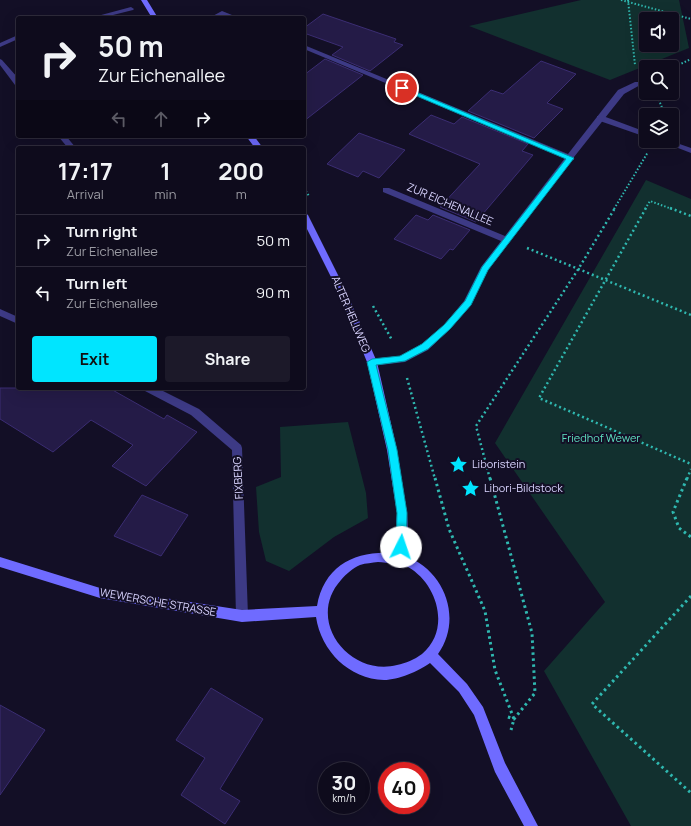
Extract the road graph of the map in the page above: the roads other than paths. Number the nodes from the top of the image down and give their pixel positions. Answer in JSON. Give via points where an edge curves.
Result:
{"nodes":[{"id":1,"x":144,"y":0,"type":"edge"},
{"id":2,"x":131,"y":8,"type":"dead end"},
{"id":3,"x":101,"y":16,"type":"edge"},
{"id":4,"x":154,"y":16,"type":"edge"},
{"id":5,"x":216,"y":16,"type":"edge"},
{"id":6,"x":230,"y":16,"type":"edge"},
{"id":7,"x":16,"y":37,"type":"edge"},
{"id":8,"x":0,"y":45,"type":"edge"},
{"id":9,"x":306,"y":48,"type":"edge"},
{"id":10,"x":0,"y":62,"type":"edge"},
{"id":11,"x":16,"y":81,"type":"edge"},
{"id":12,"x":638,"y":84,"type":"road end"},
{"id":13,"x":600,"y":118,"type":"junction"},
{"id":14,"x":639,"y":132,"type":"edge"},
{"id":15,"x":64,"y":138,"type":"edge"},
{"id":16,"x":70,"y":146,"type":"edge"},
{"id":17,"x":679,"y":147,"type":"edge"},
{"id":18,"x":691,"y":151,"type":"edge"},
{"id":19,"x":570,"y":158,"type":"junction"},
{"id":20,"x":386,"y":190,"type":"dead end"},
{"id":21,"x":306,"y":219,"type":"edge"},
{"id":22,"x":506,"y":240,"type":"junction"},
{"id":23,"x":0,"y":312,"type":"edge"},
{"id":24,"x":16,"y":320,"type":"edge"},
{"id":25,"x":372,"y":362,"type":"junction"},
{"id":26,"x":152,"y":390,"type":"edge"},
{"id":27,"x":399,"y":559,"type":"junction"},
{"id":28,"x":0,"y":562,"type":"edge"},
{"id":29,"x":321,"y":611,"type":"junction"},
{"id":30,"x":242,"y":616,"type":"junction"},
{"id":31,"x":430,"y":655,"type":"junction"},
{"id":32,"x":531,"y":826,"type":"edge"}],
"edges":[{"from":1,"to":4,"type":"main road"},
{"from":2,"to":3,"type":"street"},
{"from":5,"to":6,"type":"street","via":[[222,13]]},
{"from":7,"to":8,"type":"street"},
{"from":9,"to":19,"type":"street"},
{"from":10,"to":11,"type":"street"},
{"from":12,"to":13,"type":"street","via":[[622,92]]},
{"from":13,"to":14,"type":"street"},
{"from":13,"to":19,"type":"street"},
{"from":15,"to":16,"type":"street"},
{"from":17,"to":18,"type":"street"},
{"from":19,"to":22,"type":"street"},
{"from":20,"to":22,"type":"street","name":"ZUR EICHENALLEE"},
{"from":21,"to":25,"type":"main road","name":"ALTER HELLWEG","via":[[343,293]]},
{"from":22,"to":25,"type":"street","via":[[484,269],[468,303],[447,327],[425,346],[402,359]]},
{"from":23,"to":24,"type":"street"},
{"from":25,"to":27,"type":"main road","name":"ALTER HELLWEG","via":[[392,450],[402,513]]},
{"from":26,"to":30,"type":"street","name":"FIXBERG","via":[[195,412],[237,448]]},
{"from":27,"to":29,"type":"main road","via":[[378,557],[356,562],[338,573],[326,591]]},
{"from":27,"to":31,"type":"main road","via":[[418,568],[433,581],[442,598],[445,618],[443,632]]},
{"from":28,"to":30,"type":"main road","name":"WEWERSCHE STRASSE","via":[[100,593]]},
{"from":29,"to":30,"type":"main road","name":"WEWERSCHE STRASSE"},
{"from":29,"to":31,"type":"main road","via":[[325,634],[338,655],[359,669],[384,674],[409,669]]},
{"from":31,"to":32,"type":"main road","via":[[463,688],[480,711],[500,767]]}]}
